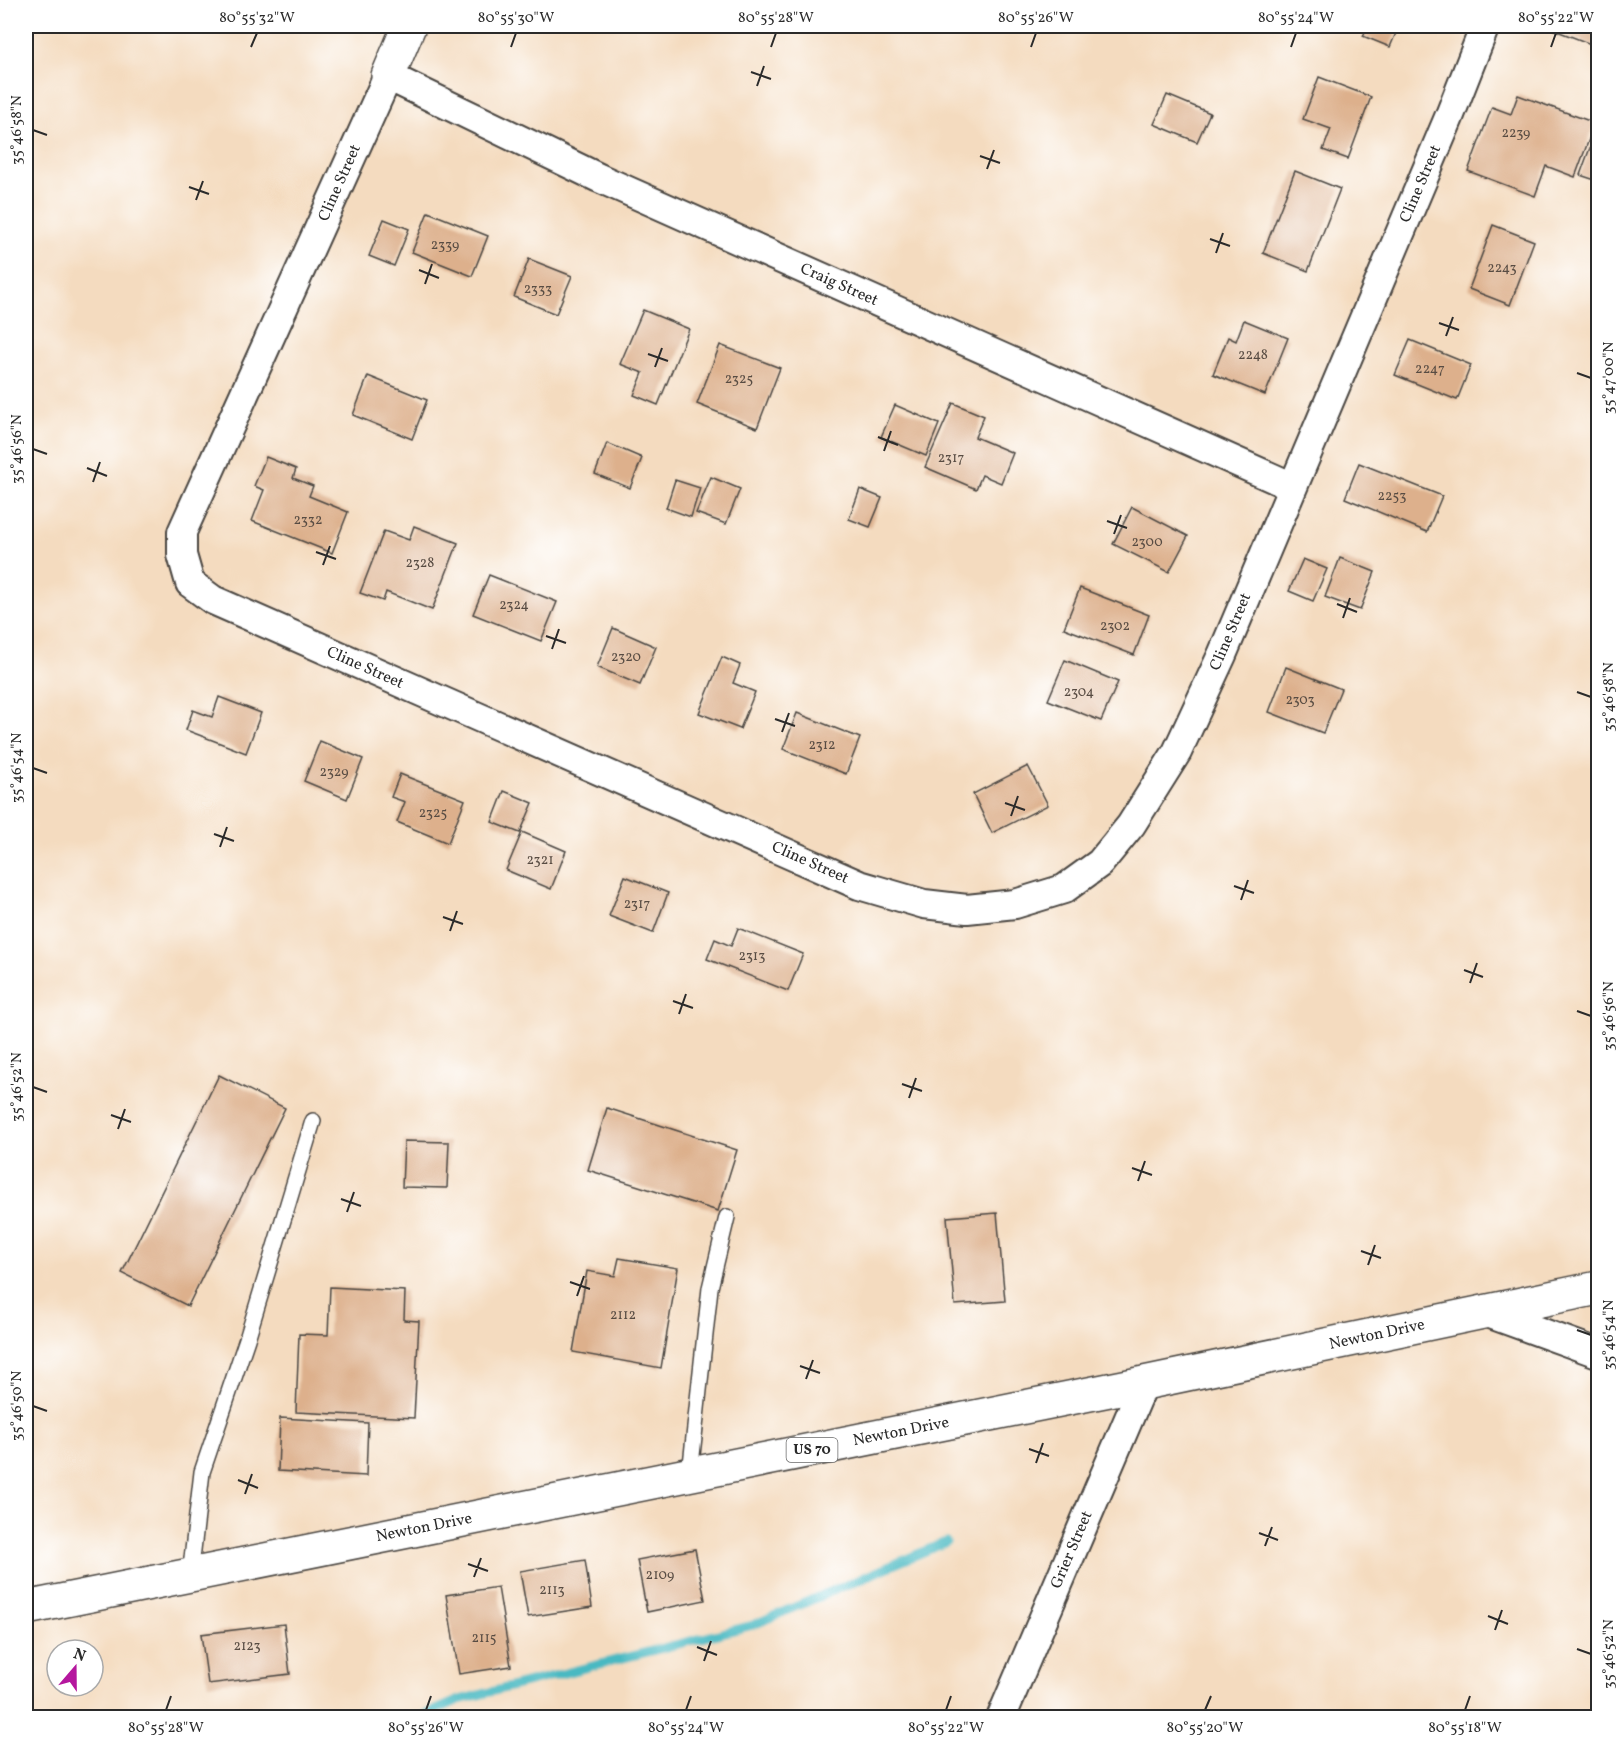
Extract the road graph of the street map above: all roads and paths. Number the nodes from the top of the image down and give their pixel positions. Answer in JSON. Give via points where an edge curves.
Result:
{"nodes":[{"id":1,"x":409,"y":26,"type":"edge"},
{"id":2,"x":1485,"y":26,"type":"edge"},
{"id":3,"x":388,"y":76,"type":"junction"},
{"id":4,"x":1293,"y":487,"type":"junction"},
{"id":5,"x":313,"y":1121,"type":"dead end"},
{"id":6,"x":727,"y":1217,"type":"dead end"},
{"id":7,"x":1599,"y":1288,"type":"edge"},
{"id":8,"x":1485,"y":1312,"type":"junction"},
{"id":9,"x":1599,"y":1353,"type":"edge"},
{"id":10,"x":1144,"y":1383,"type":"junction"},
{"id":11,"x":690,"y":1474,"type":"junction"},
{"id":12,"x":190,"y":1576,"type":"junction"},
{"id":13,"x":26,"y":1608,"type":"edge"},
{"id":14,"x":1001,"y":1718,"type":"edge"}],
"edges":[{"from":1,"to":3,"type":"main road"},
{"from":2,"to":4,"type":"street","name":"Cline Street"},
{"from":3,"to":4,"type":"street","name":"Craig Street","via":[[599,178]]},
{"from":3,"to":4,"type":"street","name":"Cline Street","via":[[182,532],[182,555],[190,582],[213,600],[859,885],[924,904],[967,909],[1015,904],[1064,889],[1100,863],[1131,825],[1177,752]]},
{"from":5,"to":12,"type":"lane","via":[[202,1473]]},
{"from":6,"to":11,"type":"lane","via":[[710,1288]]},
{"from":7,"to":8,"type":"main road","name":"Newton Drive","number":"US 70"},
{"from":8,"to":9,"type":"street"},
{"from":8,"to":10,"type":"main road","name":"Newton Drive","number":"US 70"},
{"from":10,"to":11,"type":"main road","name":"Newton Drive","number":"US 70"},
{"from":10,"to":14,"type":"street","name":"Grier Street"},
{"from":11,"to":12,"type":"main road","name":"Newton Drive","number":"US 70"},
{"from":12,"to":13,"type":"main road","name":"Newton Drive","number":"US 70"}]}
